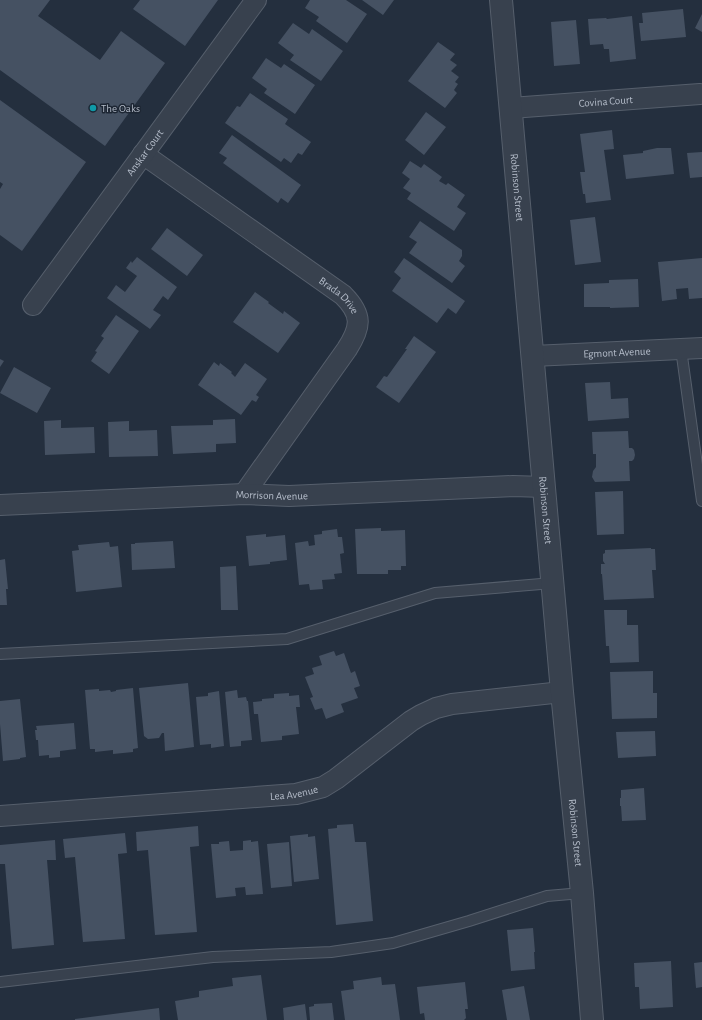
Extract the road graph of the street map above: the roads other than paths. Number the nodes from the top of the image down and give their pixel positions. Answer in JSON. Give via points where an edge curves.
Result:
{"nodes":[{"id":1,"x":256,"y":0,"type":"edge"},
{"id":2,"x":501,"y":0,"type":"edge"},
{"id":3,"x":700,"y":94,"type":"dead end"},
{"id":4,"x":511,"y":108,"type":"junction"},
{"id":5,"x":143,"y":154,"type":"junction"},
{"id":6,"x":32,"y":305,"type":"dead end"},
{"id":7,"x":702,"y":348,"type":"edge"},
{"id":8,"x":681,"y":349,"type":"junction"},
{"id":9,"x":533,"y":356,"type":"junction"},
{"id":10,"x":544,"y":487,"type":"junction"},
{"id":11,"x":244,"y":494,"type":"junction"},
{"id":12,"x":702,"y":501,"type":"edge"},
{"id":13,"x":0,"y":505,"type":"edge"},
{"id":14,"x":553,"y":583,"type":"junction"},
{"id":15,"x":0,"y":654,"type":"edge"},
{"id":16,"x":562,"y":692,"type":"junction"},
{"id":17,"x":0,"y":816,"type":"edge"},
{"id":18,"x":582,"y":893,"type":"junction"},
{"id":19,"x":0,"y":982,"type":"edge"},
{"id":20,"x":592,"y":1020,"type":"edge"}],
"edges":[{"from":1,"to":5,"type":"street","name":"Anskar Court"},
{"from":2,"to":4,"type":"street","name":"Robinson Street"},
{"from":3,"to":4,"type":"street","name":"Covina Court"},
{"from":4,"to":9,"type":"street","name":"Robinson Street"},
{"from":5,"to":6,"type":"street","name":"Anskar Court"},
{"from":5,"to":11,"type":"street","name":"Brada Drive","via":[[343,295],[354,306],[358,317],[356,334],[347,349]]},
{"from":7,"to":8,"type":"street","name":"Egmont Avenue"},
{"from":8,"to":9,"type":"street","name":"Egmont Avenue"},
{"from":8,"to":12,"type":"lane"},
{"from":9,"to":10,"type":"street","name":"Robinson Street"},
{"from":10,"to":11,"type":"street","name":"Morrison Avenue","via":[[514,486],[289,496]]},
{"from":10,"to":14,"type":"street","name":"Robinson Street"},
{"from":11,"to":13,"type":"street","name":"Morrison Avenue"},
{"from":14,"to":15,"type":"lane","via":[[435,593],[287,639]]},
{"from":14,"to":16,"type":"street","name":"Robinson Street"},
{"from":16,"to":17,"type":"street","name":"Lea Avenue","via":[[436,708],[411,721],[323,787],[311,791]]},
{"from":16,"to":18,"type":"street","name":"Robinson Street"},
{"from":18,"to":19,"type":"lane","via":[[547,896],[393,943],[331,952],[213,956]]},
{"from":18,"to":20,"type":"street","name":"Robinson Street"}]}
